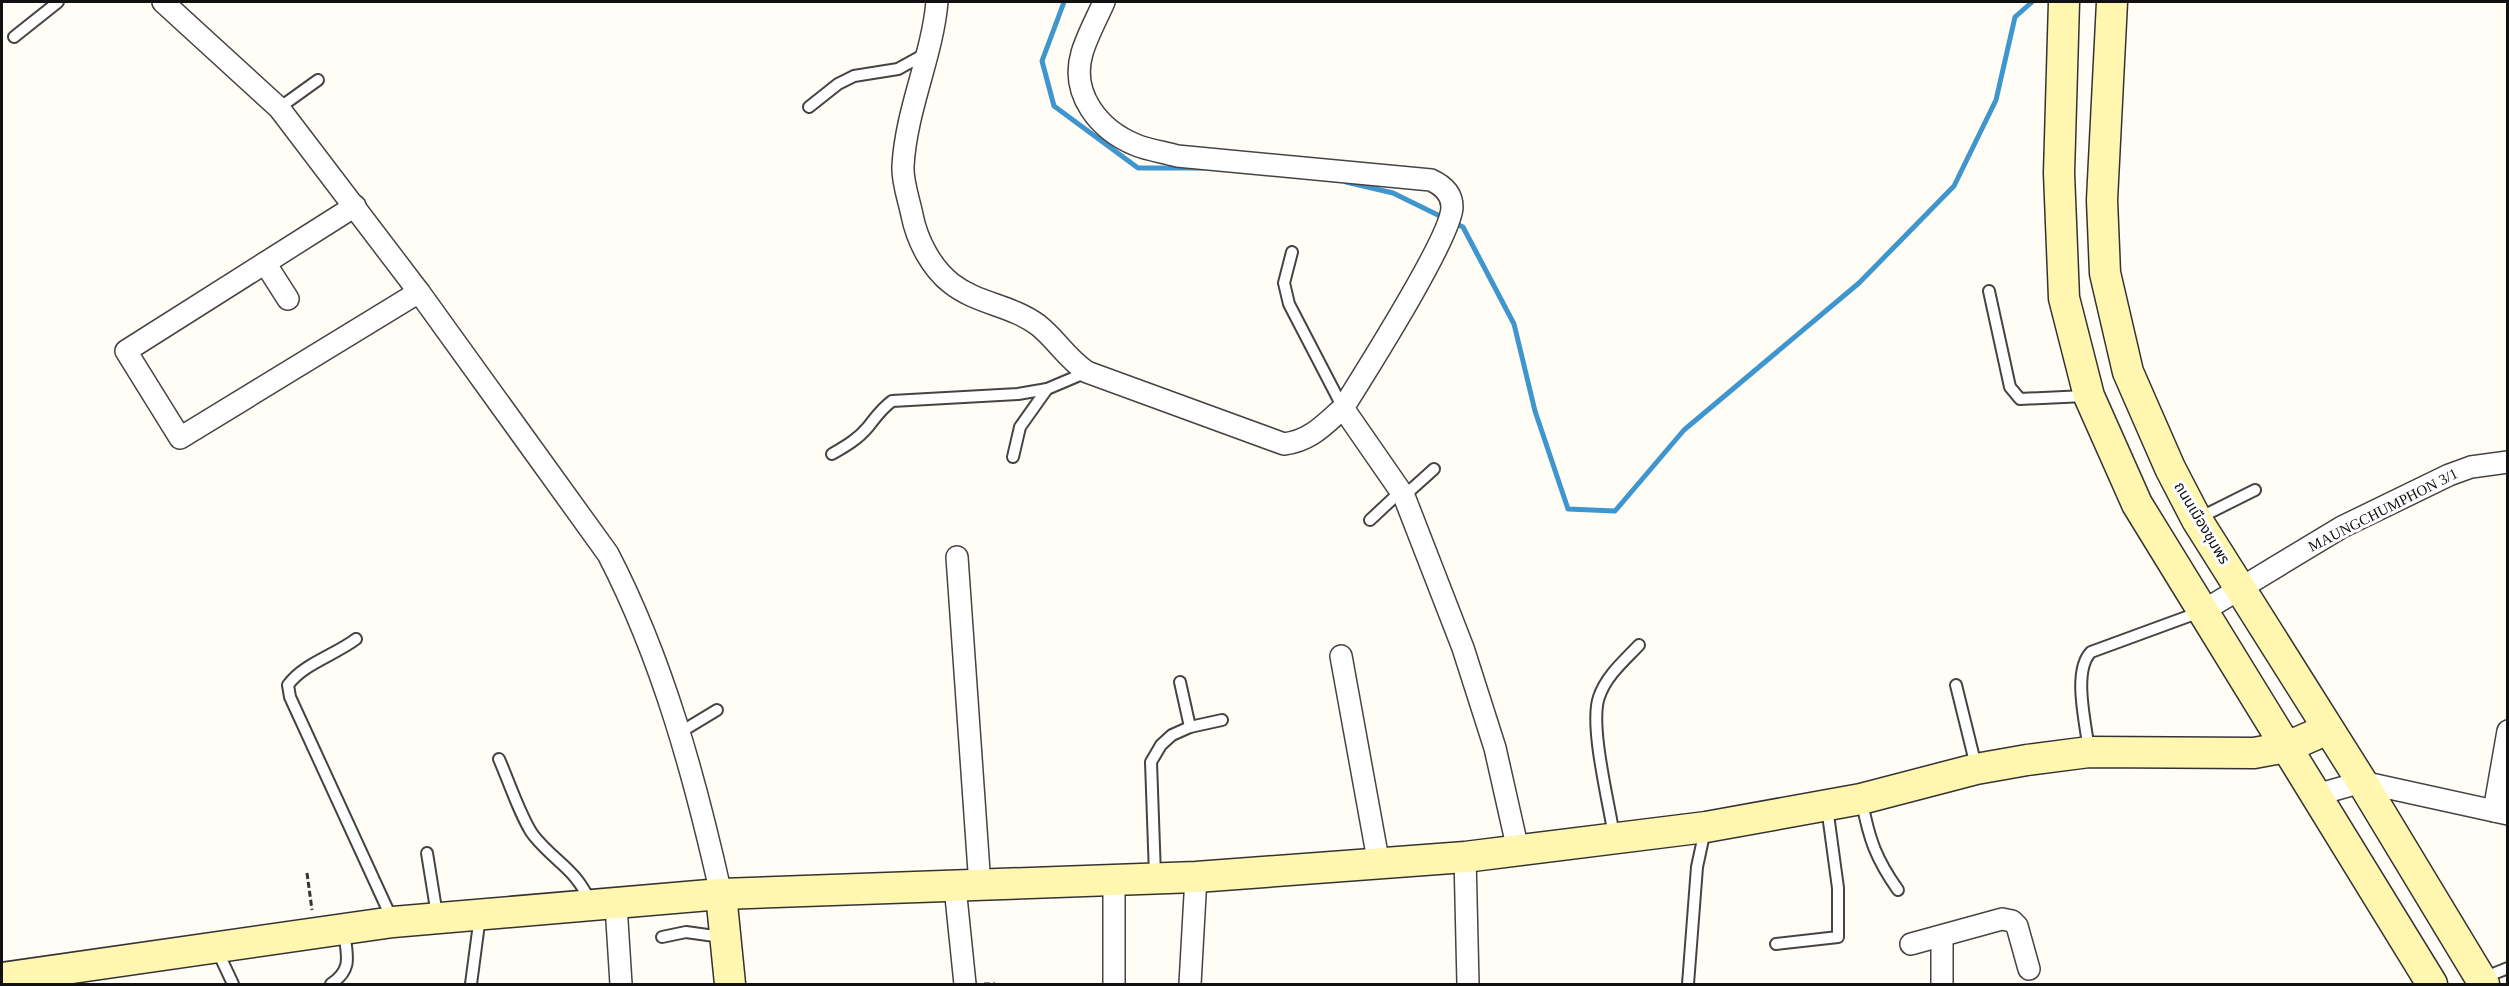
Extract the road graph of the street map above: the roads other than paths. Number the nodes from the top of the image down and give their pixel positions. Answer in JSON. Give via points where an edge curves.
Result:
{"nodes":[{"id":1,"x":58,"y":2,"type":"edge"},
{"id":2,"x":163,"y":2,"type":"edge"},
{"id":3,"x":937,"y":2,"type":"edge"},
{"id":4,"x":1104,"y":2,"type":"edge"},
{"id":5,"x":2064,"y":7,"type":"edge"},
{"id":6,"x":2111,"y":10,"type":"edge"},
{"id":7,"x":14,"y":38,"type":"dead end"},
{"id":8,"x":927,"y":53,"type":"junction"},
{"id":9,"x":318,"y":81,"type":"dead end"},
{"id":10,"x":809,"y":107,"type":"dead end"},
{"id":11,"x":279,"y":108,"type":"junction"},
{"id":12,"x":355,"y":206,"type":"junction"},
{"id":13,"x":1292,"y":252,"type":"dead end"},
{"id":14,"x":265,"y":262,"type":"junction"},
{"id":15,"x":1989,"y":291,"type":"dead end"},
{"id":16,"x":419,"y":292,"type":"junction"},
{"id":17,"x":288,"y":298,"type":"dead end"},
{"id":18,"x":1087,"y":372,"type":"junction"},
{"id":19,"x":1047,"y":389,"type":"junction"},
{"id":20,"x":2089,"y":396,"type":"junction"},
{"id":21,"x":1343,"y":408,"type":"junction"},
{"id":22,"x":832,"y":454,"type":"dead end"},
{"id":23,"x":1013,"y":457,"type":"dead end"},
{"id":24,"x":2508,"y":462,"type":"edge"},
{"id":25,"x":1434,"y":469,"type":"dead end"},
{"id":26,"x":2255,"y":490,"type":"dead end"},
{"id":27,"x":1403,"y":494,"type":"junction"},
{"id":28,"x":1370,"y":520,"type":"dead end"},
{"id":29,"x":2197,"y":520,"type":"junction"},
{"id":30,"x":957,"y":557,"type":"dead end"},
{"id":31,"x":2241,"y":587,"type":"junction"},
{"id":32,"x":2203,"y":611,"type":"junction"},
{"id":33,"x":356,"y":639,"type":"dead end"},
{"id":34,"x":1639,"y":645,"type":"dead end"},
{"id":35,"x":1341,"y":656,"type":"dead end"},
{"id":36,"x":1180,"y":682,"type":"dead end"},
{"id":37,"x":1956,"y":685,"type":"dead end"},
{"id":38,"x":717,"y":710,"type":"dead end"},
{"id":39,"x":1222,"y":720,"type":"dead end"},
{"id":40,"x":1190,"y":727,"type":"junction"},
{"id":41,"x":2328,"y":729,"type":"junction"},
{"id":42,"x":2508,"y":730,"type":"edge"},
{"id":43,"x":680,"y":733,"type":"junction"},
{"id":44,"x":2287,"y":747,"type":"junction"},
{"id":45,"x":2089,"y":752,"type":"junction"},
{"id":46,"x":499,"y":759,"type":"dead end"},
{"id":47,"x":1976,"y":770,"type":"junction"},
{"id":48,"x":2362,"y":782,"type":"junction"},
{"id":49,"x":2316,"y":795,"type":"junction"},
{"id":50,"x":1862,"y":799,"type":"junction"},
{"id":51,"x":1827,"y":803,"type":"junction"},
{"id":52,"x":2501,"y":812,"type":"edge"},
{"id":53,"x":1706,"y":826,"type":"junction"},
{"id":54,"x":1615,"y":838,"type":"junction"},
{"id":55,"x":1518,"y":850,"type":"junction"},
{"id":56,"x":427,"y":853,"type":"dead end"},
{"id":57,"x":1465,"y":857,"type":"junction"},
{"id":58,"x":1379,"y":865,"type":"junction"},
{"id":59,"x":1196,"y":877,"type":"junction"},
{"id":60,"x":1155,"y":879,"type":"junction"},
{"id":61,"x":1114,"y":881,"type":"junction"},
{"id":62,"x":968,"y":887,"type":"junction"},
{"id":63,"x":1898,"y":890,"type":"dead end"},
{"id":64,"x":721,"y":894,"type":"junction"},
{"id":65,"x":2431,"y":900,"type":"junction"},
{"id":66,"x":604,"y":906,"type":"junction"},
{"id":67,"x":480,"y":915,"type":"junction"},
{"id":68,"x":438,"y":919,"type":"junction"},
{"id":69,"x":393,"y":922,"type":"junction"},
{"id":70,"x":2394,"y":922,"type":"junction"},
{"id":71,"x":331,"y":931,"type":"junction"},
{"id":72,"x":662,"y":937,"type":"dead end"},
{"id":73,"x":1942,"y":937,"type":"junction"},
{"id":74,"x":726,"y":938,"type":"junction"},
{"id":75,"x":1776,"y":944,"type":"dead end"},
{"id":76,"x":1911,"y":944,"type":"dead end"},
{"id":77,"x":216,"y":946,"type":"junction"},
{"id":78,"x":2508,"y":968,"type":"edge"},
{"id":79,"x":2029,"y":969,"type":"dead end"},
{"id":80,"x":58,"y":976,"type":"edge"},
{"id":81,"x":2,"y":978,"type":"edge"},
{"id":82,"x":2482,"y":982,"type":"edge"},
{"id":83,"x":233,"y":984,"type":"edge"},
{"id":84,"x":332,"y":984,"type":"edge"},
{"id":85,"x":471,"y":984,"type":"edge"},
{"id":86,"x":621,"y":984,"type":"edge"},
{"id":87,"x":730,"y":984,"type":"edge"},
{"id":88,"x":965,"y":984,"type":"edge"},
{"id":89,"x":1114,"y":984,"type":"edge"},
{"id":90,"x":1190,"y":984,"type":"edge"},
{"id":91,"x":1467,"y":984,"type":"edge"},
{"id":92,"x":1688,"y":984,"type":"edge"},
{"id":93,"x":1942,"y":984,"type":"edge"},
{"id":94,"x":2432,"y":984,"type":"edge"}],
"edges":[{"from":1,"to":7,"type":"lane"},
{"from":2,"to":11,"type":"street"},
{"from":3,"to":8,"type":"street"},
{"from":4,"to":21,"type":"street","via":[[1082,54],[1079,87],[1086,103],[1108,129],[1136,145],[1177,156],[1431,180],[1442,185],[1450,196],[1452,208],[1440,241]]},
{"from":5,"to":20,"type":"street","via":[[2059,173],[2064,298]]},
{"from":6,"to":29,"type":"street","name":"ถนนเมืองชุมพร","via":[[2102,201],[2104,273],[2128,372]]},
{"from":8,"to":10,"type":"lane","via":[[898,69],[854,76]]},
{"from":8,"to":18,"type":"street","via":[[914,99],[903,168],[916,234],[950,283],[971,297],[1012,309],[1039,326],[1072,363]]},
{"from":9,"to":11,"type":"lane"},
{"from":11,"to":12,"type":"street"},
{"from":12,"to":14,"type":"street"},
{"from":12,"to":16,"type":"street"},
{"from":13,"to":21,"type":"lane","via":[[1284,283],[1288,304]]},
{"from":14,"to":16,"type":"street","via":[[126,351],[180,438]]},
{"from":14,"to":17,"type":"street"},
{"from":15,"to":20,"type":"lane","via":[[2010,387],[2020,399]]},
{"from":16,"to":43,"type":"street","via":[[608,554],[631,599]]},
{"from":18,"to":19,"type":"lane"},
{"from":18,"to":21,"type":"street","via":[[1284,444],[1315,434]]},
{"from":19,"to":22,"type":"lane","via":[[892,402],[880,409],[850,444]]},
{"from":19,"to":23,"type":"lane","via":[[1020,426]]},
{"from":20,"to":32,"type":"street","via":[[2137,504]]},
{"from":21,"to":27,"type":"street"},
{"from":24,"to":31,"type":"street","name":"MAUNGCHUMPHON 3/1","via":[[2471,467],[2449,475],[2342,527]]},
{"from":25,"to":27,"type":"lane"},
{"from":26,"to":29,"type":"lane"},
{"from":27,"to":28,"type":"lane"},
{"from":27,"to":55,"type":"street","via":[[1463,648],[1495,748]]},
{"from":29,"to":31,"type":"street","name":"ถนนเมืองชุมพร"},
{"from":30,"to":62,"type":"street"},
{"from":31,"to":32,"type":"street","name":"MAUNGCHUMPHON 3/1"},
{"from":31,"to":41,"type":"street","name":"ถนนเมืองชุมพร"},
{"from":32,"to":44,"type":"street"},
{"from":32,"to":45,"type":"lane","via":[[2091,652],[2083,660],[2080,673]]},
{"from":33,"to":69,"type":"lane","via":[[295,676],[288,685],[290,697]]},
{"from":34,"to":54,"type":"lane","via":[[1609,678],[1595,717]]},
{"from":35,"to":58,"type":"street"},
{"from":36,"to":40,"type":"lane"},
{"from":37,"to":47,"type":"lane"},
{"from":38,"to":43,"type":"lane"},
{"from":39,"to":40,"type":"lane"},
{"from":40,"to":60,"type":"lane","via":[[1172,735],[1151,762]]},
{"from":41,"to":44,"type":"street"},
{"from":41,"to":48,"type":"street","name":"ถนนเมืองชุมพร"},
{"from":42,"to":52,"type":"street"},
{"from":43,"to":64,"type":"street"},
{"from":44,"to":45,"type":"street","via":[[2254,753]]},
{"from":44,"to":49,"type":"street"},
{"from":45,"to":47,"type":"street"},
{"from":46,"to":66,"type":"lane","via":[[532,834]]},
{"from":47,"to":50,"type":"street"},
{"from":48,"to":49,"type":"street"},
{"from":48,"to":52,"type":"street"},
{"from":48,"to":65,"type":"street","name":"ถนนเมืองชุมพร"},
{"from":49,"to":70,"type":"street"},
{"from":50,"to":51,"type":"street"},
{"from":50,"to":63,"type":"lane","via":[[1870,842],[1880,866]]},
{"from":51,"to":53,"type":"street"},
{"from":51,"to":75,"type":"lane","via":[[1838,888],[1838,937]]},
{"from":53,"to":54,"type":"street"},
{"from":53,"to":92,"type":"lane","via":[[1697,867]]},
{"from":54,"to":55,"type":"street"},
{"from":55,"to":57,"type":"street"},
{"from":56,"to":68,"type":"lane"},
{"from":57,"to":58,"type":"street"},
{"from":57,"to":91,"type":"street"},
{"from":58,"to":59,"type":"street"},
{"from":59,"to":60,"type":"street"},
{"from":59,"to":90,"type":"street"},
{"from":60,"to":61,"type":"street"},
{"from":61,"to":62,"type":"street"},
{"from":61,"to":89,"type":"street"},
{"from":62,"to":64,"type":"street"},
{"from":62,"to":88,"type":"street"},
{"from":64,"to":66,"type":"street"},
{"from":64,"to":74,"type":"street"},
{"from":65,"to":70,"type":"street"},
{"from":65,"to":82,"type":"street","name":"ถนนเมืองชุมพร"},
{"from":66,"to":67,"type":"street"},
{"from":66,"to":86,"type":"street"},
{"from":67,"to":68,"type":"street"},
{"from":67,"to":85,"type":"lane"},
{"from":68,"to":69,"type":"street"},
{"from":69,"to":71,"type":"street"},
{"from":70,"to":94,"type":"street"},
{"from":71,"to":77,"type":"street"},
{"from":71,"to":84,"type":"lane","via":[[348,966]]},
{"from":72,"to":74,"type":"lane","via":[[686,932]]},
{"from":73,"to":76,"type":"street"},
{"from":73,"to":79,"type":"street","via":[[2002,919],[2012,921],[2017,926]]},
{"from":73,"to":93,"type":"street"},
{"from":74,"to":87,"type":"street"},
{"from":77,"to":80,"type":"street"},
{"from":77,"to":83,"type":"lane"},
{"from":78,"to":82,"type":"lane"},
{"from":80,"to":81,"type":"street"}]}
